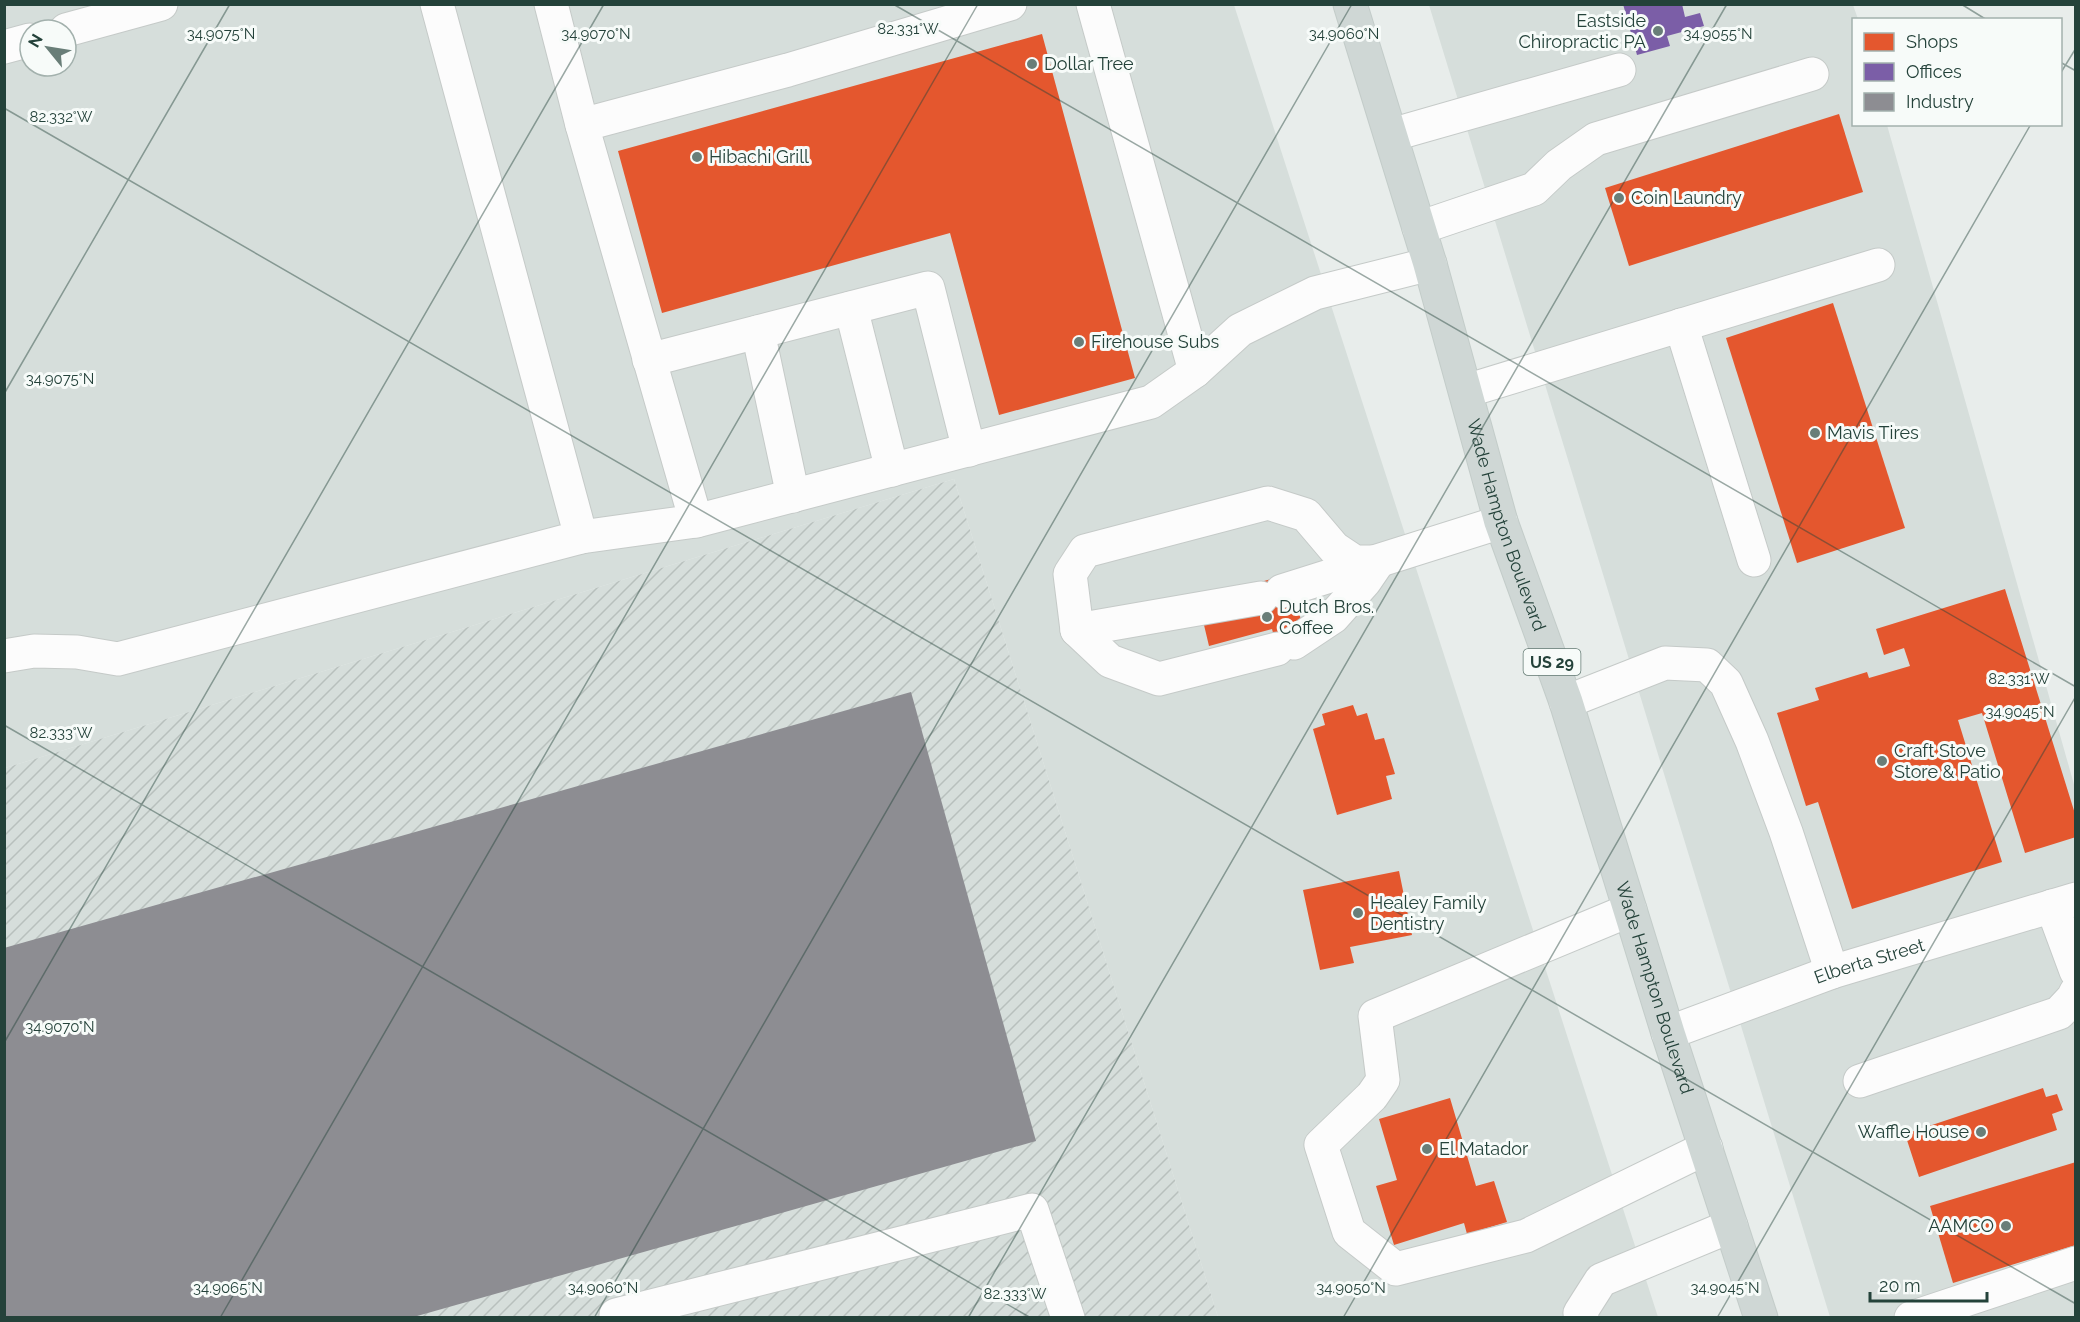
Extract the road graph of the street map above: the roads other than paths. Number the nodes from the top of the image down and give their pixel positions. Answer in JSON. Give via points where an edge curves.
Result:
{"nodes":[{"id":1,"x":161,"y":4,"type":"edge"},
{"id":2,"x":437,"y":4,"type":"edge"},
{"id":3,"x":551,"y":4,"type":"edge"},
{"id":4,"x":1010,"y":4,"type":"edge"},
{"id":5,"x":1093,"y":4,"type":"edge"},
{"id":6,"x":1350,"y":4,"type":"edge"},
{"id":7,"x":78,"y":27,"type":"edge"},
{"id":8,"x":1619,"y":70,"type":"dead end"},
{"id":9,"x":1812,"y":74,"type":"dead end"},
{"id":10,"x":582,"y":125,"type":"junction"},
{"id":11,"x":1390,"y":135,"type":"junction"},
{"id":12,"x":1419,"y":228,"type":"junction"},
{"id":13,"x":1431,"y":264,"type":"junction"},
{"id":14,"x":1878,"y":265,"type":"dead end"},
{"id":15,"x":851,"y":308,"type":"junction"},
{"id":16,"x":1681,"y":325,"type":"junction"},
{"id":17,"x":758,"y":332,"type":"junction"},
{"id":18,"x":650,"y":360,"type":"junction"},
{"id":19,"x":1194,"y":371,"type":"junction"},
{"id":20,"x":1466,"y":392,"type":"junction"},
{"id":21,"x":969,"y":450,"type":"junction"},
{"id":22,"x":892,"y":470,"type":"junction"},
{"id":23,"x":793,"y":495,"type":"junction"},
{"id":24,"x":696,"y":521,"type":"junction"},
{"id":25,"x":1501,"y":522,"type":"junction"},
{"id":26,"x":581,"y":537,"type":"junction"},
{"id":27,"x":1754,"y":560,"type":"dead end"},
{"id":28,"x":1378,"y":562,"type":"junction"},
{"id":29,"x":1077,"y":630,"type":"junction"},
{"id":30,"x":4,"y":656,"type":"edge"},
{"id":31,"x":1566,"y":702,"type":"junction"},
{"id":32,"x":2064,"y":902,"type":"edge"},
{"id":33,"x":1630,"y":910,"type":"junction"},
{"id":34,"x":2076,"y":970,"type":"edge"},
{"id":35,"x":1832,"y":972,"type":"junction"},
{"id":36,"x":2076,"y":992,"type":"edge"},
{"id":37,"x":1668,"y":1033,"type":"junction"},
{"id":38,"x":1860,"y":1081,"type":"dead end"},
{"id":39,"x":1706,"y":1148,"type":"junction"},
{"id":40,"x":1731,"y":1226,"type":"junction"},
{"id":41,"x":2076,"y":1263,"type":"edge"},
{"id":42,"x":616,"y":1317,"type":"edge"},
{"id":43,"x":1068,"y":1317,"type":"edge"},
{"id":44,"x":1582,"y":1317,"type":"edge"},
{"id":45,"x":1761,"y":1317,"type":"edge"},
{"id":46,"x":1911,"y":1317,"type":"edge"}],
"edges":[{"from":1,"to":7,"type":"street"},
{"from":2,"to":26,"type":"street"},
{"from":3,"to":10,"type":"street"},
{"from":4,"to":10,"type":"street","via":[[788,70]]},
{"from":5,"to":19,"type":"street"},
{"from":6,"to":11,"type":"main road","name":"Wade Hampton Boulevard","number":"US 29"},
{"from":8,"to":11,"type":"street"},
{"from":9,"to":12,"type":"street","via":[[1596,139],[1534,189]]},
{"from":10,"to":18,"type":"street"},
{"from":11,"to":12,"type":"main road","name":"Wade Hampton Boulevard","number":"US 29"},
{"from":12,"to":13,"type":"main road","name":"Wade Hampton Boulevard","number":"US 29"},
{"from":13,"to":19,"type":"street","via":[[1315,293],[1240,330]]},
{"from":13,"to":20,"type":"main road","name":"Wade Hampton Boulevard","number":"US 29"},
{"from":14,"to":16,"type":"street"},
{"from":15,"to":17,"type":"street"},
{"from":15,"to":21,"type":"street","via":[[928,288]]},
{"from":15,"to":22,"type":"street"},
{"from":16,"to":20,"type":"street"},
{"from":16,"to":27,"type":"street"},
{"from":17,"to":18,"type":"street"},
{"from":17,"to":23,"type":"street"},
{"from":18,"to":24,"type":"street"},
{"from":19,"to":21,"type":"street","via":[[1151,402]]},
{"from":20,"to":25,"type":"main road","name":"Wade Hampton Boulevard","number":"US 29"},
{"from":21,"to":22,"type":"street"},
{"from":22,"to":23,"type":"street"},
{"from":23,"to":24,"type":"street"},
{"from":24,"to":26,"type":"street"},
{"from":25,"to":28,"type":"street"},
{"from":25,"to":31,"type":"main road","name":"Wade Hampton Boulevard","number":"US 29"},
{"from":26,"to":30,"type":"street","via":[[118,659],[77,652],[34,651]]},
{"from":28,"to":29,"type":"street","via":[[1272,594]]},
{"from":28,"to":29,"type":"street","via":[[1334,617],[1286,646],[1159,679],[1110,661]]},
{"from":28,"to":29,"type":"street","via":[[1355,562],[1334,548],[1306,515],[1268,504],[1085,551],[1070,574]]},
{"from":31,"to":33,"type":"main road","name":"Wade Hampton Boulevard","number":"US 29"},
{"from":31,"to":35,"type":"street","via":[[1665,663],[1707,664],[1726,683],[1786,832]]},
{"from":32,"to":34,"type":"street"},
{"from":32,"to":35,"type":"street","name":"Elberta Street"},
{"from":33,"to":37,"type":"main road","name":"Wade Hampton Boulevard","number":"US 29"},
{"from":33,"to":39,"type":"street","via":[[1375,1016],[1383,1080],[1372,1096],[1321,1145],[1349,1232],[1396,1269],[1526,1236]]},
{"from":35,"to":37,"type":"street","name":"Elberta Street"},
{"from":36,"to":38,"type":"street","via":[[2059,1014]]},
{"from":37,"to":39,"type":"main road","name":"Wade Hampton Boulevard","number":"US 29"},
{"from":39,"to":40,"type":"main road","name":"Wade Hampton Boulevard","number":"US 29"},
{"from":40,"to":44,"type":"street","via":[[1601,1280],[1580,1313]]},
{"from":40,"to":45,"type":"main road","name":"Wade Hampton Boulevard","number":"US 29"},
{"from":41,"to":46,"type":"street"},
{"from":42,"to":43,"type":"street","via":[[1032,1210]]}]}
